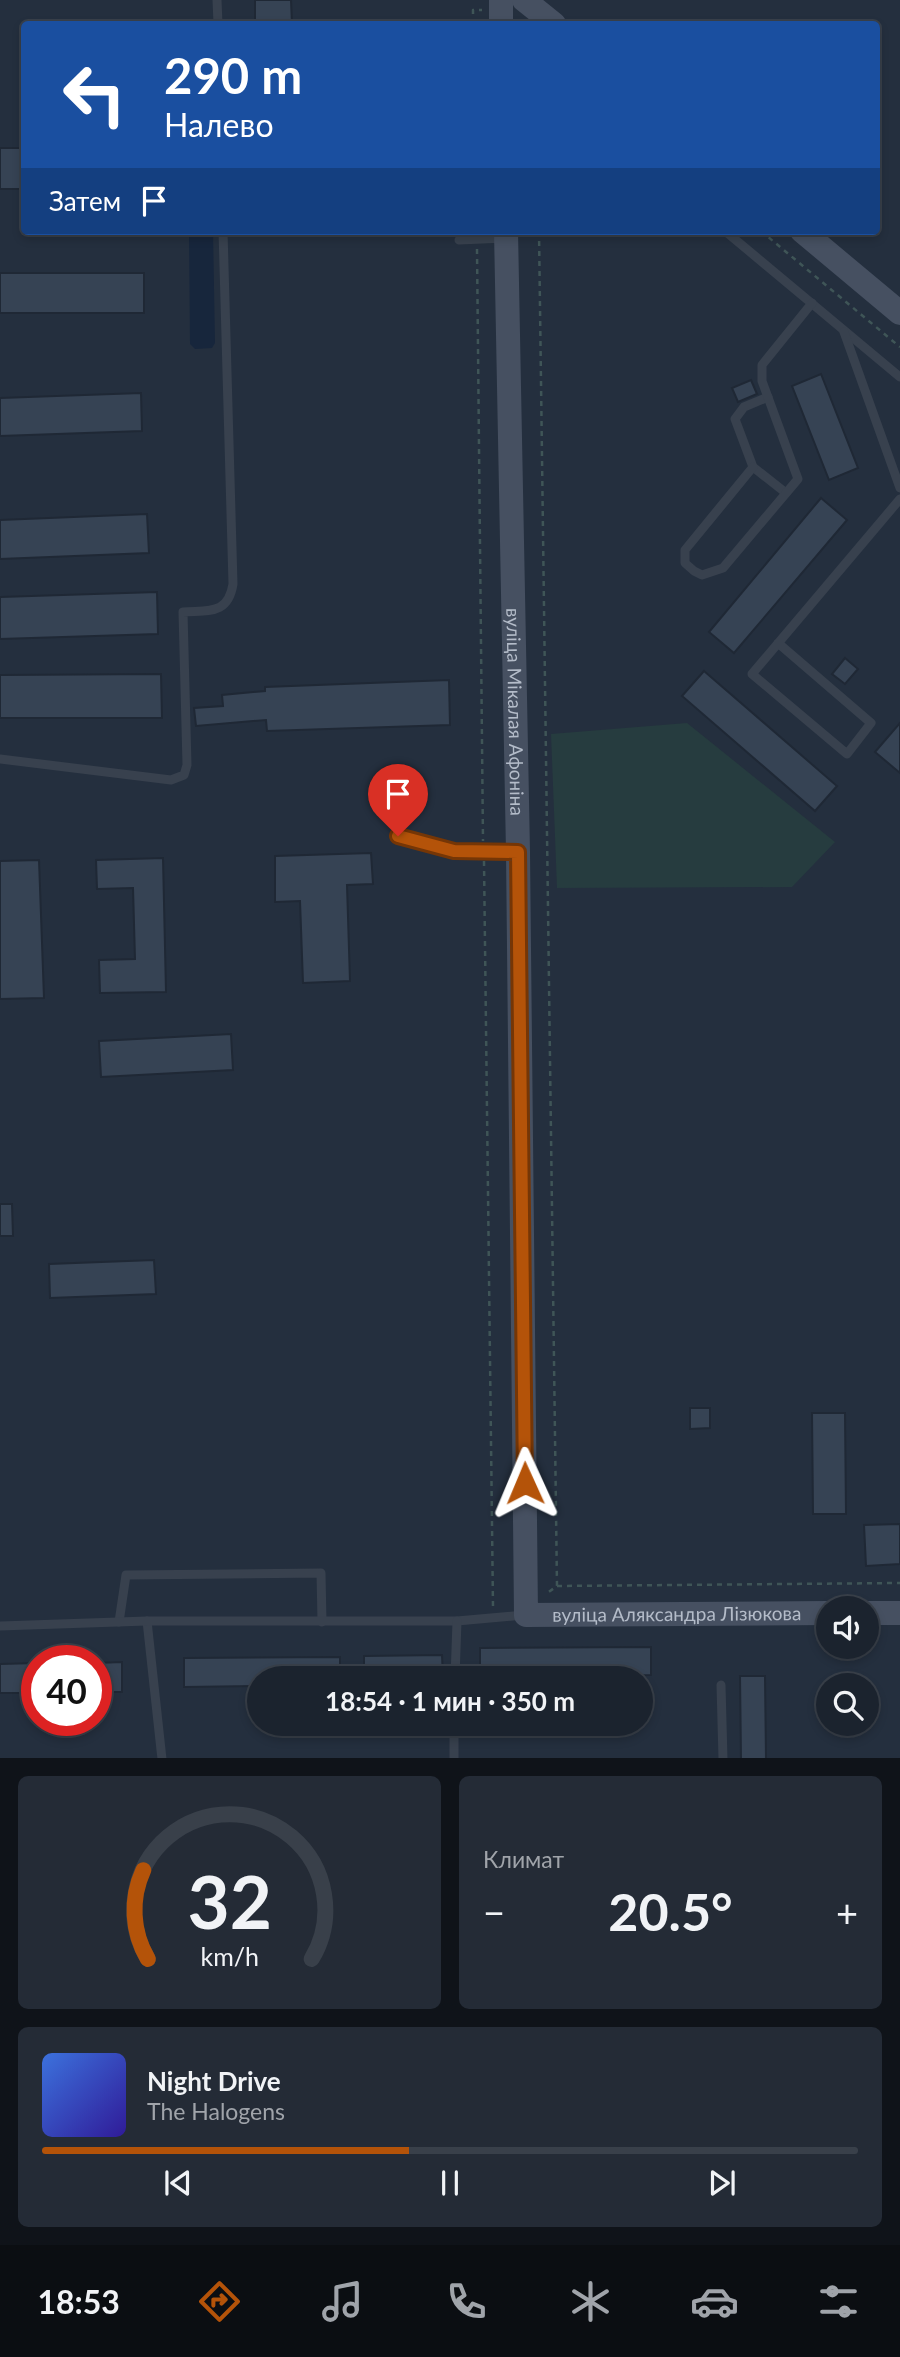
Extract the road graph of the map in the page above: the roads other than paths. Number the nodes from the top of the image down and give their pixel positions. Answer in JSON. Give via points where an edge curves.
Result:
{"nodes":[{"id":1,"x":217,"y":0,"type":"edge"},
{"id":2,"x":501,"y":0,"type":"edge"},
{"id":3,"x":524,"y":0,"type":"edge"},
{"id":4,"x":218,"y":21,"type":"edge"},
{"id":5,"x":502,"y":21,"type":"edge"},
{"id":6,"x":550,"y":21,"type":"edge"},
{"id":7,"x":223,"y":235,"type":"edge"},
{"id":8,"x":506,"y":235,"type":"edge"},
{"id":9,"x":730,"y":235,"type":"edge"},
{"id":10,"x":807,"y":235,"type":"edge"},
{"id":11,"x":458,"y":240,"type":"dead end"},
{"id":12,"x":812,"y":303,"type":"junction"},
{"id":13,"x":900,"y":313,"type":"edge"},
{"id":14,"x":844,"y":330,"type":"junction"},
{"id":15,"x":900,"y":377,"type":"edge"},
{"id":16,"x":768,"y":397,"type":"junction"},
{"id":17,"x":754,"y":467,"type":"junction"},
{"id":18,"x":900,"y":488,"type":"edge"},
{"id":19,"x":786,"y":493,"type":"junction"},
{"id":20,"x":900,"y":499,"type":"edge"},
{"id":21,"x":778,"y":643,"type":"junction"},
{"id":22,"x":0,"y":759,"type":"edge"},
{"id":23,"x":398,"y":836,"type":"dead end"},
{"id":24,"x":518,"y":852,"type":"junction"},
{"id":25,"x":816,"y":1613,"type":"edge"},
{"id":26,"x":879,"y":1613,"type":"edge"},
{"id":27,"x":900,"y":1613,"type":"edge"},
{"id":28,"x":526,"y":1615,"type":"junction"},
{"id":29,"x":457,"y":1620,"type":"junction"},
{"id":30,"x":147,"y":1621,"type":"junction"},
{"id":31,"x":119,"y":1622,"type":"junction"},
{"id":32,"x":322,"y":1622,"type":"junction"},
{"id":33,"x":0,"y":1626,"type":"edge"},
{"id":34,"x":455,"y":1666,"type":"edge"},
{"id":35,"x":720,"y":1685,"type":"dead end"},
{"id":36,"x":454,"y":1736,"type":"edge"},
{"id":37,"x":162,"y":1758,"type":"edge"},
{"id":38,"x":454,"y":1758,"type":"edge"},
{"id":39,"x":723,"y":1758,"type":"edge"}],
"edges":[{"from":1,"to":4,"type":"lane"},
{"from":2,"to":5,"type":"street"},
{"from":3,"to":6,"type":"street"},
{"from":7,"to":22,"type":"lane","via":[[233,584],[231,599],[219,610],[183,612],[184,775],[172,780]]},
{"from":8,"to":11,"type":"lane"},
{"from":8,"to":24,"type":"street","name":"вуліца Мікалая Афоніна"},
{"from":9,"to":12,"type":"lane"},
{"from":10,"to":13,"type":"street"},
{"from":12,"to":14,"type":"lane"},
{"from":12,"to":16,"type":"lane","via":[[762,365]]},
{"from":14,"to":15,"type":"lane"},
{"from":14,"to":18,"type":"lane"},
{"from":16,"to":17,"type":"lane","via":[[744,407],[735,419]]},
{"from":16,"to":19,"type":"lane","via":[[798,479]]},
{"from":17,"to":19,"type":"lane"},
{"from":17,"to":19,"type":"lane","via":[[685,550],[685,563],[694,571],[702,575],[723,568]]},
{"from":20,"to":21,"type":"lane"},
{"from":21,"to":21,"type":"lane","via":[[752,674],[847,754],[871,723]]},
{"from":23,"to":24,"type":"lane","via":[[454,851]]},
{"from":24,"to":28,"type":"street","name":"вуліца Мікалая Афоніна"},
{"from":25,"to":28,"type":"street","name":"вуліца Аляксандра Лізюкова"},
{"from":26,"to":27,"type":"street"},
{"from":28,"to":29,"type":"lane"},
{"from":29,"to":32,"type":"lane"},
{"from":29,"to":34,"type":"lane"},
{"from":30,"to":31,"type":"lane"},
{"from":30,"to":32,"type":"lane"},
{"from":30,"to":37,"type":"lane"},
{"from":31,"to":32,"type":"lane","via":[[126,1575],[321,1573]]},
{"from":31,"to":33,"type":"lane"},
{"from":35,"to":39,"type":"lane"},
{"from":36,"to":38,"type":"lane"}]}
